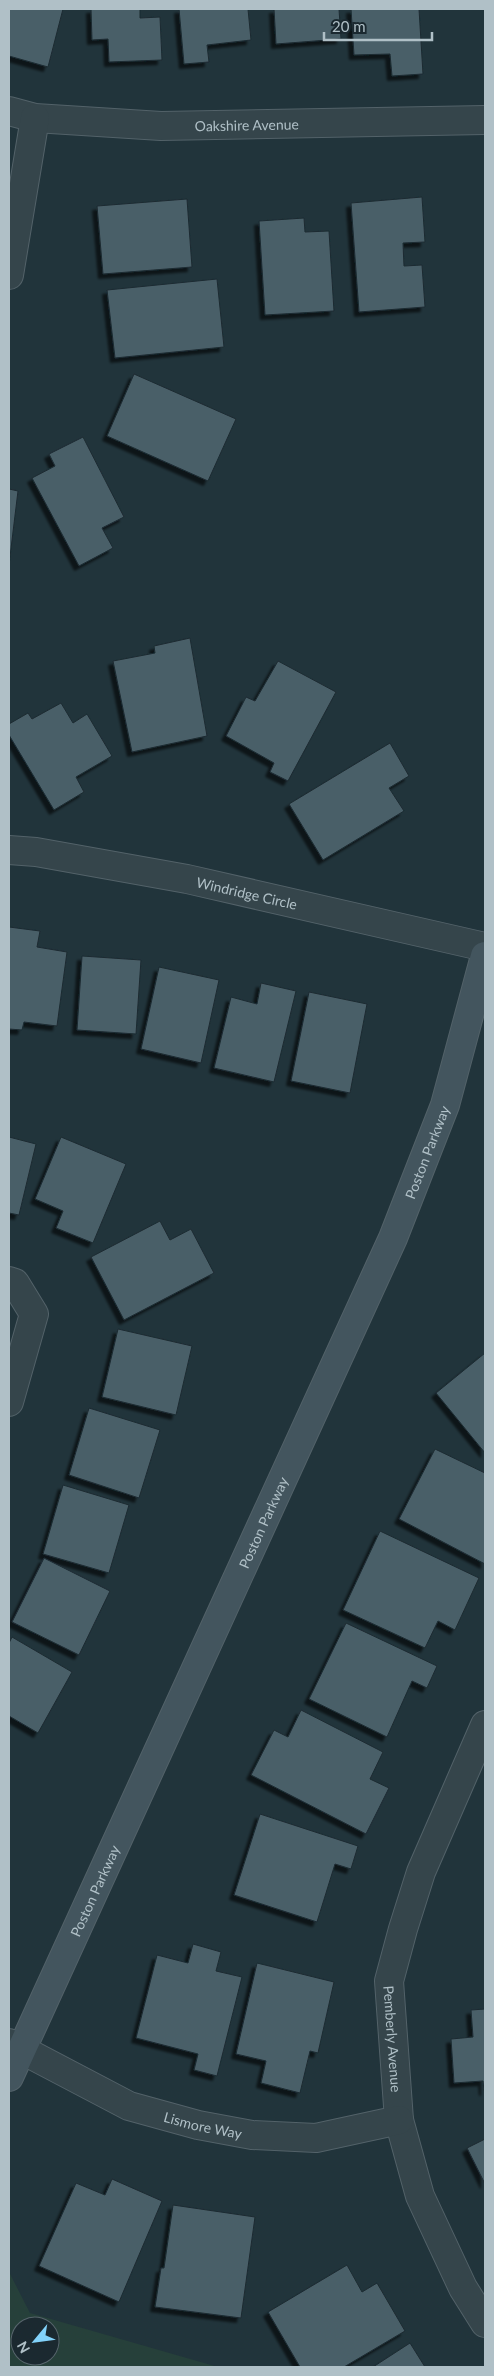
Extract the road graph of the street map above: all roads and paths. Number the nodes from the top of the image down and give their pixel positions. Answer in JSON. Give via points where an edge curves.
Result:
{"nodes":[{"id":1,"x":9,"y":111,"type":"edge"},
{"id":2,"x":35,"y":118,"type":"junction"},
{"id":3,"x":485,"y":120,"type":"edge"},
{"id":4,"x":9,"y":275,"type":"edge"},
{"id":5,"x":9,"y":850,"type":"edge"},
{"id":6,"x":485,"y":947,"type":"edge"},
{"id":7,"x":485,"y":956,"type":"edge"},
{"id":8,"x":9,"y":1281,"type":"edge"},
{"id":9,"x":9,"y":1402,"type":"edge"},
{"id":10,"x":485,"y":1725,"type":"edge"},
{"id":11,"x":15,"y":2045,"type":"edge"},
{"id":12,"x":9,"y":2077,"type":"edge"},
{"id":13,"x":398,"y":2120,"type":"junction"},
{"id":14,"x":485,"y":2323,"type":"edge"}],
"edges":[{"from":1,"to":2,"type":"street","name":"Oakshire Avenue"},
{"from":2,"to":3,"type":"street","name":"Oakshire Avenue","via":[[161,126]]},
{"from":2,"to":4,"type":"street"},
{"from":5,"to":6,"type":"street","name":"Windridge Circle","via":[[187,879]]},
{"from":7,"to":11,"type":"street","name":"Poston Parkway","via":[[445,1106],[393,1238]]},
{"from":8,"to":9,"type":"street","via":[[15,1283],[34,1314]]},
{"from":10,"to":13,"type":"street","name":"Pemberly Avenue","via":[[422,1872],[389,1981]]},
{"from":11,"to":12,"type":"street","name":"Poston Parkway"},
{"from":11,"to":13,"type":"street","name":"Lismore Way","via":[[129,2106],[198,2126],[252,2135],[316,2138]]},
{"from":13,"to":14,"type":"street","name":"Pemberly Avenue","via":[[420,2196],[463,2288]]}]}
